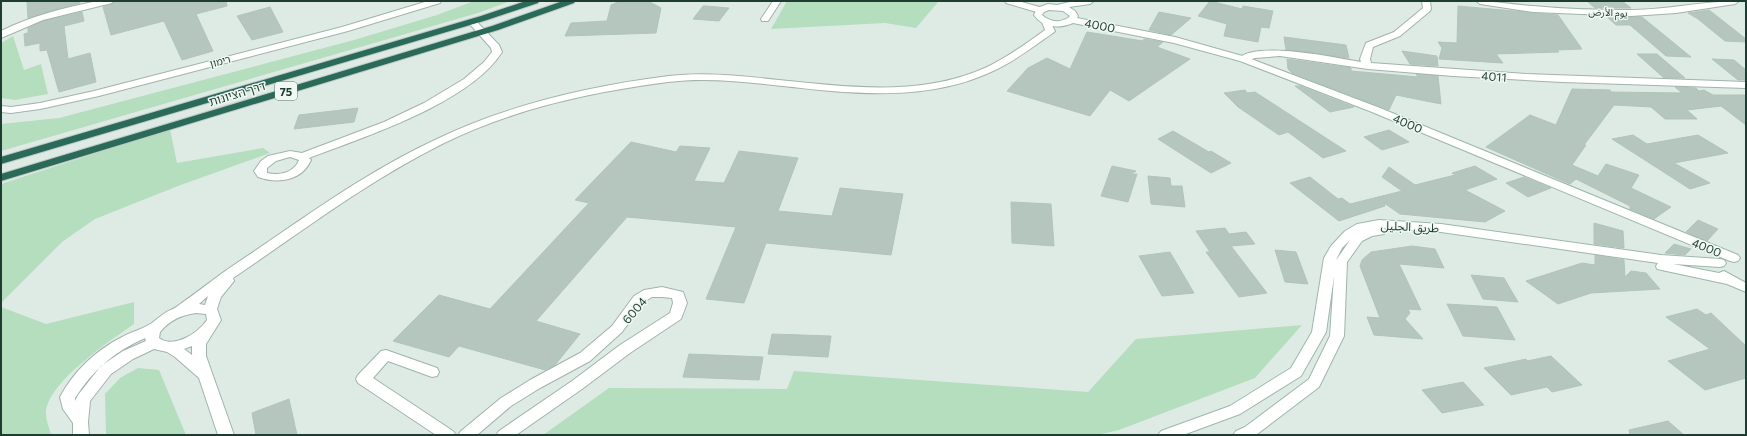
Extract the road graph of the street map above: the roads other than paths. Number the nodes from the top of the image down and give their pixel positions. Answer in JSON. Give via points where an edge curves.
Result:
{"nodes":[{"id":1,"x":109,"y":1,"type":"edge"},
{"id":2,"x":437,"y":1,"type":"edge"},
{"id":3,"x":535,"y":1,"type":"edge"},
{"id":4,"x":570,"y":1,"type":"edge"},
{"id":5,"x":777,"y":1,"type":"edge"},
{"id":6,"x":1009,"y":1,"type":"edge"},
{"id":7,"x":1426,"y":1,"type":"edge"},
{"id":8,"x":1480,"y":1,"type":"edge"},
{"id":9,"x":1736,"y":1,"type":"edge"},
{"id":10,"x":1087,"y":2,"type":"edge"},
{"id":11,"x":1054,"y":7,"type":"junction"},
{"id":12,"x":1040,"y":10,"type":"junction"},
{"id":13,"x":1072,"y":16,"type":"junction"},
{"id":14,"x":765,"y":19,"type":"dead end"},
{"id":15,"x":472,"y":22,"type":"junction"},
{"id":16,"x":1046,"y":22,"type":"junction"},
{"id":17,"x":483,"y":32,"type":"junction"},
{"id":18,"x":1,"y":35,"type":"edge"},
{"id":19,"x":1243,"y":59,"type":"junction"},
{"id":20,"x":1368,"y":66,"type":"junction"},
{"id":21,"x":1746,"y":85,"type":"edge"},
{"id":22,"x":1,"y":110,"type":"edge"},
{"id":23,"x":303,"y":157,"type":"dead end"},
{"id":24,"x":1,"y":161,"type":"edge"},
{"id":25,"x":1,"y":178,"type":"edge"},
{"id":26,"x":1740,"y":259,"type":"edge"},
{"id":27,"x":1720,"y":262,"type":"junction"},
{"id":28,"x":239,"y":268,"type":"junction"},
{"id":29,"x":1730,"y":280,"type":"junction"},
{"id":30,"x":1746,"y":288,"type":"edge"},
{"id":31,"x":210,"y":310,"type":"junction"},
{"id":32,"x":181,"y":311,"type":"junction"},
{"id":33,"x":155,"y":327,"type":"junction"},
{"id":34,"x":206,"y":332,"type":"junction"},
{"id":35,"x":154,"y":343,"type":"junction"},
{"id":36,"x":169,"y":347,"type":"junction"},
{"id":37,"x":432,"y":372,"type":"dead end"},
{"id":38,"x":205,"y":374,"type":"junction"},
{"id":39,"x":80,"y":428,"type":"edge"},
{"id":40,"x":226,"y":435,"type":"edge"},
{"id":41,"x":448,"y":435,"type":"edge"},
{"id":42,"x":466,"y":435,"type":"edge"},
{"id":43,"x":504,"y":435,"type":"edge"},
{"id":44,"x":1166,"y":435,"type":"edge"},
{"id":45,"x":1241,"y":435,"type":"edge"}],
"edges":[{"from":1,"to":18,"type":"street","via":[[42,17]]},
{"from":2,"to":22,"type":"street","name":"רימון","via":[[345,29],[95,94],[40,106]]},
{"from":3,"to":15,"type":"highway","name":"דרך הציונות","number":"75"},
{"from":4,"to":17,"type":"highway","name":"דרך הציונות","number":"75"},
{"from":5,"to":14,"type":"street"},
{"from":6,"to":12,"type":"street"},
{"from":7,"to":20,"type":"street","via":[[1427,8],[1397,34],[1369,45],[1365,59]]},
{"from":8,"to":9,"type":"street","name":"يوم الأرض","via":[[1533,9],[1631,13],[1676,10]]},
{"from":10,"to":11,"type":"street","name":"4000"},
{"from":10,"to":13,"type":"street","name":"4000","via":[[1077,6]]},
{"from":11,"to":12,"type":"street","name":"4000"},
{"from":11,"to":13,"type":"street","name":"4000"},
{"from":12,"to":16,"type":"street","via":[[1039,18]]},
{"from":13,"to":16,"type":"street","name":"4000","via":[[1063,24]]},
{"from":13,"to":19,"type":"street","name":"4000"},
{"from":15,"to":17,"type":"street"},
{"from":15,"to":24,"type":"highway","name":"דרך הציונות","number":"75"},
{"from":16,"to":28,"type":"street","via":[[1050,31],[1007,60],[983,72],[944,84],[903,90],[862,90],[725,77],[678,78],[609,88],[523,108],[414,154],[330,205]]},
{"from":17,"to":23,"type":"street","via":[[496,47],[497,52],[487,66],[458,88],[397,122]]},
{"from":17,"to":25,"type":"highway","name":"דרך הציונות","number":"75"},
{"from":19,"to":20,"type":"street","name":"4011","via":[[1251,55],[1297,55]]},
{"from":19,"to":26,"type":"street","name":"4000","via":[[1376,110]]},
{"from":20,"to":21,"type":"street","name":"4011","via":[[1527,78]]},
{"from":26,"to":27,"type":"street","name":"طريق الجليل"},
{"from":27,"to":29,"type":"street","via":[[1720,270]]},
{"from":27,"to":44,"type":"street","name":"طريق الجليل","via":[[1661,259],[1441,228],[1379,224],[1361,227],[1349,234],[1330,258],[1319,332],[1296,372],[1235,410]]},
{"from":28,"to":31,"type":"street","via":[[215,295]]},
{"from":28,"to":32,"type":"street"},
{"from":29,"to":30,"type":"street","name":"طريق الجليل"},
{"from":29,"to":45,"type":"street","name":"طريق الجليل","via":[[1668,266],[1442,235],[1386,230],[1369,232],[1358,238],[1341,262],[1337,336],[1314,383],[1250,432]]},
{"from":31,"to":32,"type":"street","via":[[196,308]]},
{"from":31,"to":34,"type":"street","via":[[214,320]]},
{"from":32,"to":33,"type":"street","via":[[169,316]]},
{"from":33,"to":35,"type":"street","via":[[152,333]]},
{"from":33,"to":39,"type":"street","via":[[100,357],[84,373],[67,397]]},
{"from":34,"to":36,"type":"street","via":[[189,342]]},
{"from":34,"to":38,"type":"street","via":[[199,344],[199,356]]},
{"from":35,"to":36,"type":"street"},
{"from":35,"to":39,"type":"street","via":[[128,355],[106,370],[83,399]]},
{"from":36,"to":38,"type":"street"},
{"from":37,"to":41,"type":"street","via":[[386,355],[364,379]]},
{"from":38,"to":40,"type":"street"},
{"from":42,"to":43,"type":"street","name":"6004","via":[[506,402],[585,357],[617,329],[639,300],[649,293],[678,295],[680,303],[676,316]]}]}
